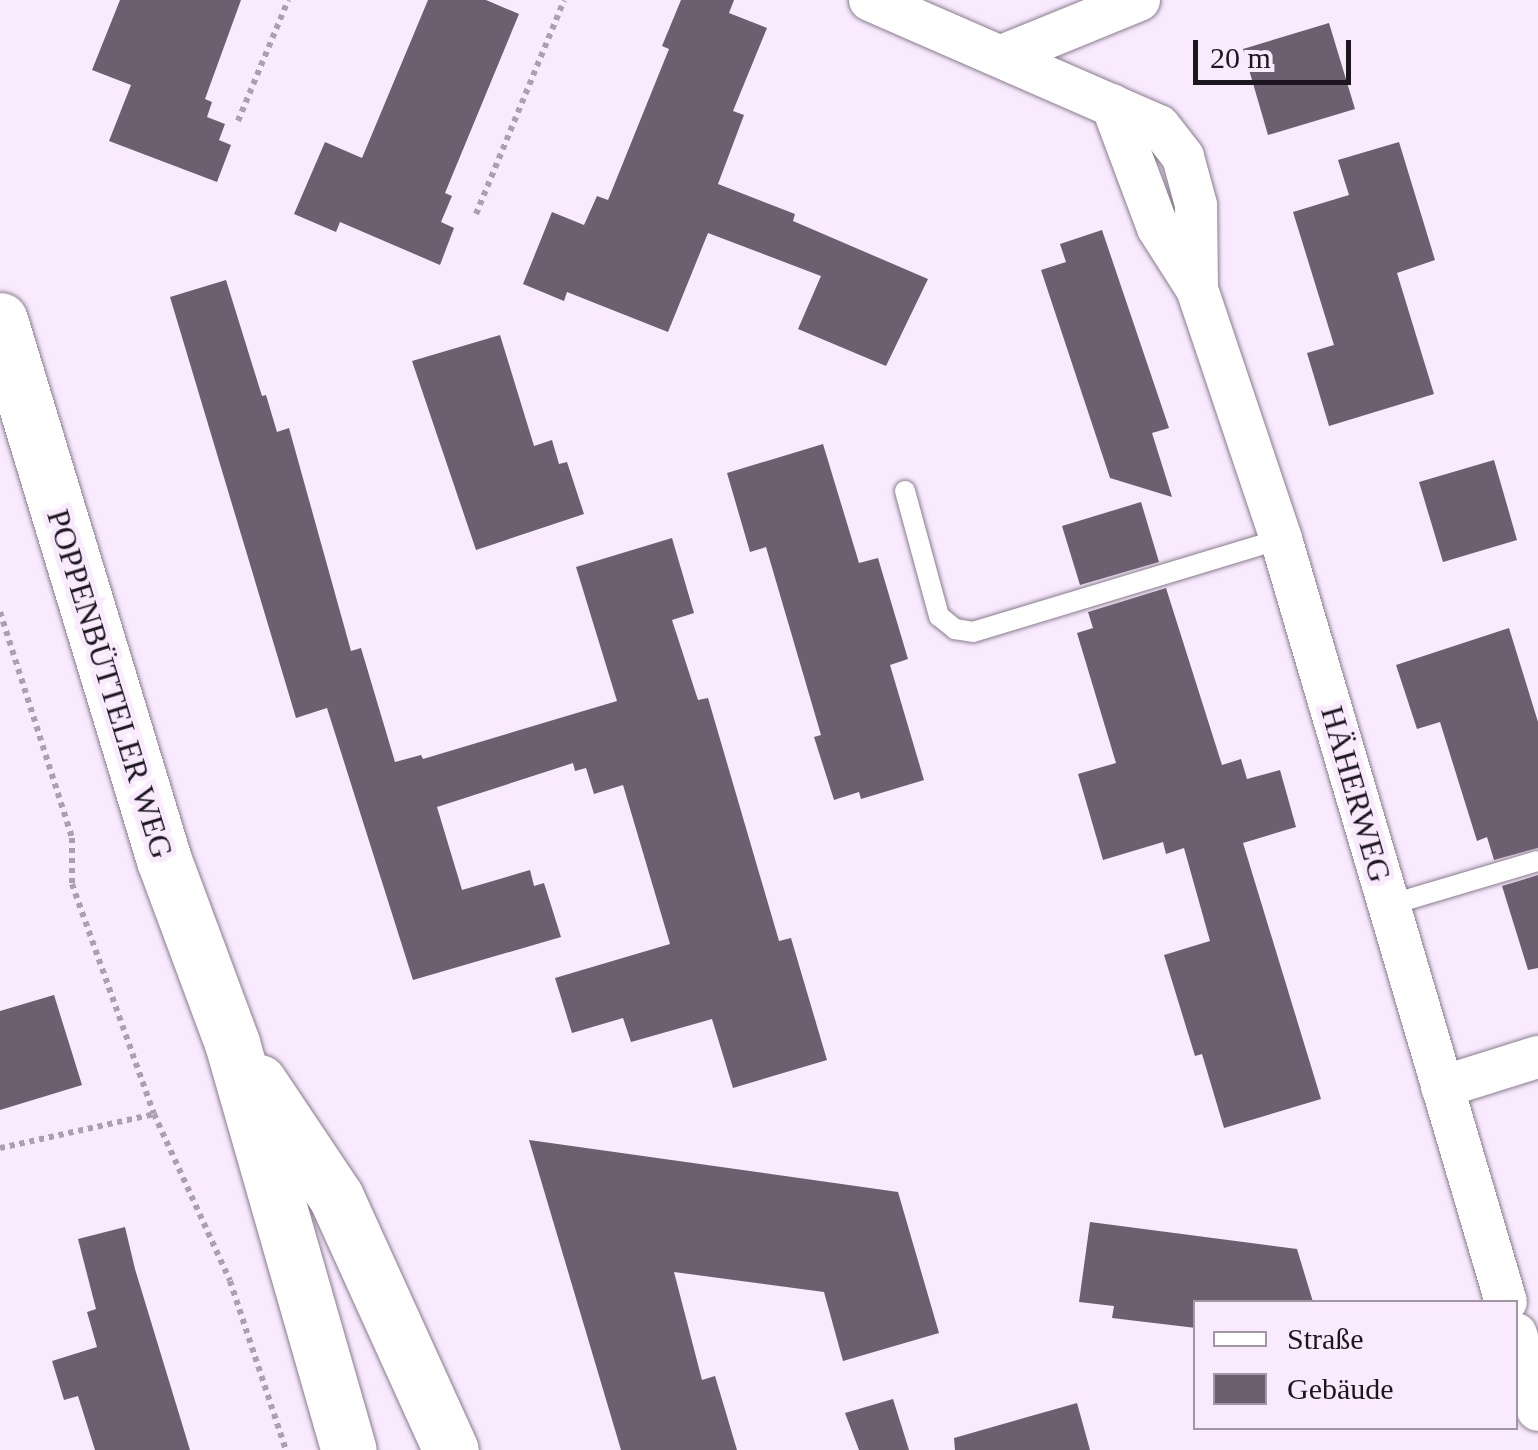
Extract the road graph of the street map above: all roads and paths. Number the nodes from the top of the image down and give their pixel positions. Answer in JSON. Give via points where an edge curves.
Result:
{"nodes":[{"id":1,"x":288,"y":0,"type":"edge"},
{"id":2,"x":564,"y":0,"type":"edge"},
{"id":3,"x":870,"y":0,"type":"edge"},
{"id":4,"x":1139,"y":0,"type":"edge"},
{"id":5,"x":1002,"y":56,"type":"junction"},
{"id":6,"x":238,"y":121,"type":"dead end"},
{"id":7,"x":476,"y":214,"type":"dead end"},
{"id":8,"x":0,"y":320,"type":"edge"},
{"id":9,"x":905,"y":491,"type":"dead end"},
{"id":10,"x":1281,"y":539,"type":"junction"},
{"id":11,"x":0,"y":612,"type":"edge"},
{"id":12,"x":1538,"y":862,"type":"edge"},
{"id":13,"x":1389,"y":906,"type":"junction"},
{"id":14,"x":232,"y":1042,"type":"junction"},
{"id":15,"x":1538,"y":1057,"type":"edge"},
{"id":16,"x":1442,"y":1088,"type":"junction"},
{"id":17,"x":154,"y":1114,"type":"junction"},
{"id":18,"x":0,"y":1148,"type":"edge"},
{"id":19,"x":1505,"y":1300,"type":"edge"},
{"id":20,"x":1518,"y":1341,"type":"edge"},
{"id":21,"x":1538,"y":1410,"type":"edge"},
{"id":22,"x":286,"y":1450,"type":"edge"},
{"id":23,"x":350,"y":1450,"type":"edge"},
{"id":24,"x":450,"y":1450,"type":"edge"}],
"edges":[{"from":1,"to":6,"type":"path"},
{"from":2,"to":7,"type":"path"},
{"from":3,"to":5,"type":"street","name":"HÄHERWEG"},
{"from":4,"to":5,"type":"street"},
{"from":5,"to":10,"type":"street","name":"HÄHERWEG","via":[[1158,126],[1183,157],[1196,205],[1197,289]]},
{"from":8,"to":14,"type":"main road","name":"POPPENBÜTTELER WEG","via":[[164,860]]},
{"from":9,"to":10,"type":"lane","via":[[939,616],[973,632]]},
{"from":10,"to":13,"type":"street","name":"HÄHERWEG"},
{"from":11,"to":17,"type":"path","via":[[72,838],[72,884]]},
{"from":12,"to":13,"type":"lane"},
{"from":13,"to":16,"type":"street","name":"HÄHERWEG"},
{"from":14,"to":23,"type":"main road","name":"POPPENBÜTTELER WEG"},
{"from":14,"to":24,"type":"main road","name":"POPPENBÜTTELER WEG","via":[[336,1197]]},
{"from":15,"to":16,"type":"street"},
{"from":16,"to":19,"type":"street","name":"HÄHERWEG"},
{"from":17,"to":18,"type":"path"},
{"from":17,"to":22,"type":"path","via":[[230,1281]]},
{"from":20,"to":21,"type":"street"}]}
